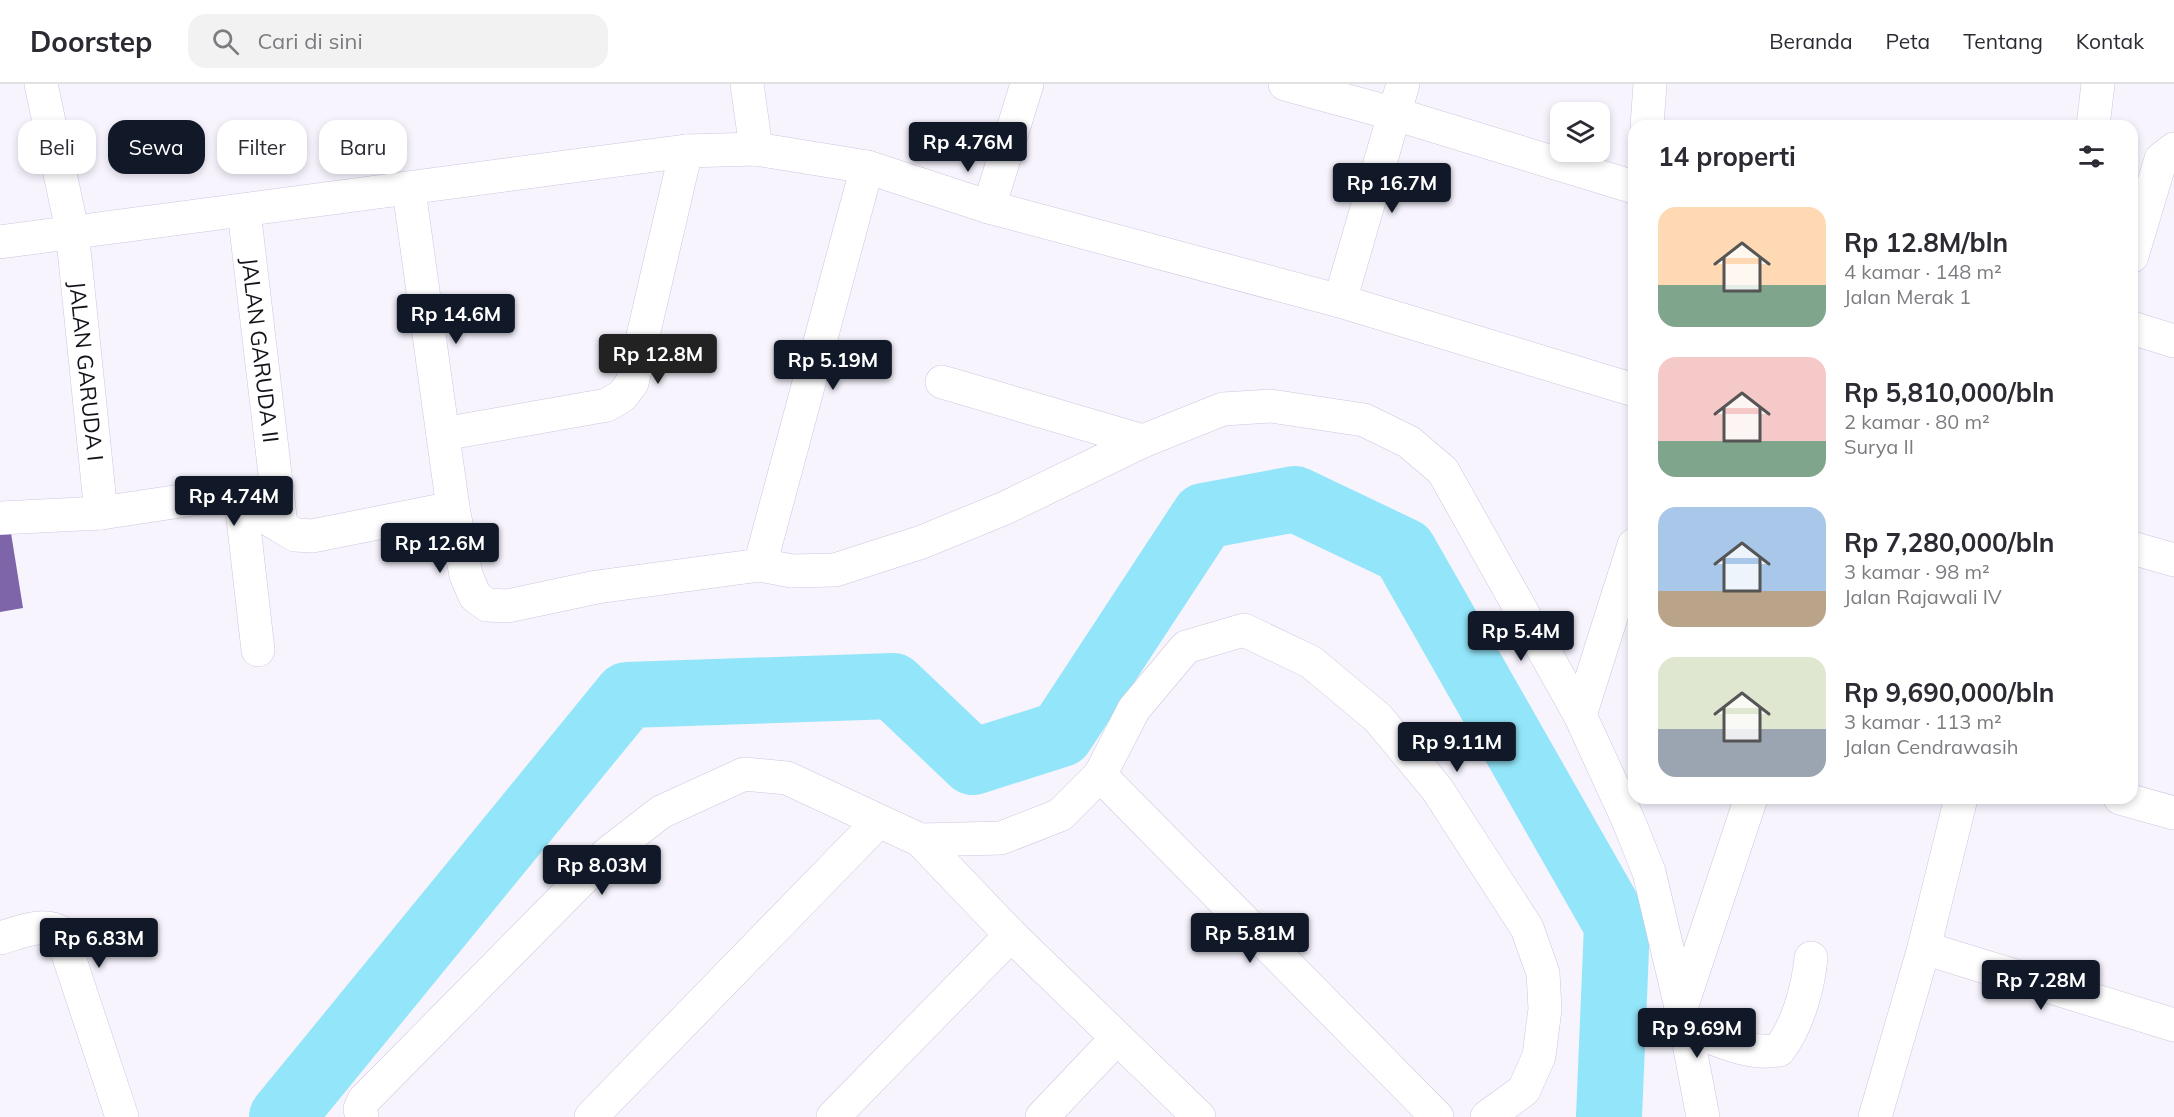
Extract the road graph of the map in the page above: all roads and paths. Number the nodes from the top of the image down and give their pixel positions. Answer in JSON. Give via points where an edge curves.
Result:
{"nodes":[{"id":1,"x":41,"y":84,"type":"edge"},
{"id":2,"x":747,"y":84,"type":"edge"},
{"id":3,"x":1027,"y":84,"type":"edge"},
{"id":4,"x":1285,"y":84,"type":"edge"},
{"id":5,"x":1650,"y":84,"type":"edge"},
{"id":6,"x":2098,"y":84,"type":"edge"},
{"id":7,"x":1399,"y":99,"type":"edge"},
{"id":8,"x":1647,"y":120,"type":"edge"},
{"id":9,"x":2094,"y":120,"type":"edge"},
{"id":10,"x":2174,"y":149,"type":"edge"},
{"id":11,"x":756,"y":150,"type":"junction"},
{"id":12,"x":686,"y":151,"type":"junction"},
{"id":13,"x":867,"y":167,"type":"junction"},
{"id":14,"x":1628,"y":185,"type":"edge"},
{"id":15,"x":409,"y":190,"type":"junction"},
{"id":16,"x":989,"y":207,"type":"junction"},
{"id":17,"x":243,"y":211,"type":"junction"},
{"id":18,"x":72,"y":230,"type":"junction"},
{"id":19,"x":2138,"y":236,"type":"edge"},
{"id":20,"x":0,"y":242,"type":"edge"},
{"id":21,"x":1340,"y":301,"type":"junction"},
{"id":22,"x":2138,"y":330,"type":"edge"},
{"id":23,"x":2174,"y":341,"type":"edge"},
{"id":24,"x":942,"y":382,"type":"dead end"},
{"id":25,"x":1628,"y":388,"type":"edge"},
{"id":26,"x":443,"y":434,"type":"junction"},
{"id":27,"x":1143,"y":441,"type":"junction"},
{"id":28,"x":241,"y":501,"type":"junction"},
{"id":29,"x":453,"y":507,"type":"junction"},
{"id":30,"x":101,"y":513,"type":"junction"},
{"id":31,"x":0,"y":518,"type":"edge"},
{"id":32,"x":281,"y":525,"type":"junction"},
{"id":33,"x":2138,"y":550,"type":"edge"},
{"id":34,"x":2174,"y":560,"type":"edge"},
{"id":35,"x":1628,"y":564,"type":"edge"},
{"id":36,"x":760,"y":565,"type":"junction"},
{"id":37,"x":258,"y":650,"type":"dead end"},
{"id":38,"x":1580,"y":715,"type":"junction"},
{"id":39,"x":1100,"y":775,"type":"junction"},
{"id":40,"x":2138,"y":803,"type":"edge"},
{"id":41,"x":1749,"y":804,"type":"edge"},
{"id":42,"x":1960,"y":804,"type":"edge"},
{"id":43,"x":2174,"y":813,"type":"edge"},
{"id":44,"x":878,"y":822,"type":"junction"},
{"id":45,"x":920,"y":840,"type":"junction"},
{"id":46,"x":1011,"y":935,"type":"junction"},
{"id":47,"x":0,"y":938,"type":"edge"},
{"id":48,"x":1924,"y":948,"type":"junction"},
{"id":49,"x":1811,"y":958,"type":"dead end"},
{"id":50,"x":1684,"y":1018,"type":"junction"},
{"id":51,"x":2174,"y":1025,"type":"edge"},
{"id":52,"x":1117,"y":1038,"type":"junction"},
{"id":53,"x":122,"y":1117,"type":"edge"},
{"id":54,"x":362,"y":1117,"type":"edge"},
{"id":55,"x":591,"y":1117,"type":"edge"},
{"id":56,"x":833,"y":1117,"type":"edge"},
{"id":57,"x":1042,"y":1117,"type":"edge"},
{"id":58,"x":1199,"y":1117,"type":"edge"},
{"id":59,"x":1437,"y":1117,"type":"edge"},
{"id":60,"x":1486,"y":1117,"type":"edge"},
{"id":61,"x":1703,"y":1117,"type":"edge"},
{"id":62,"x":1875,"y":1117,"type":"edge"}],
"edges":[{"from":1,"to":18,"type":"street","name":"JALAN GARUDA I"},
{"from":2,"to":11,"type":"street"},
{"from":3,"to":16,"type":"street"},
{"from":4,"to":7,"type":"street"},
{"from":5,"to":8,"type":"street"},
{"from":6,"to":9,"type":"street"},
{"from":7,"to":14,"type":"street"},
{"from":7,"to":21,"type":"street"},
{"from":10,"to":19,"type":"street","via":[[2161,159]]},
{"from":11,"to":12,"type":"street"},
{"from":11,"to":13,"type":"street"},
{"from":12,"to":15,"type":"street"},
{"from":12,"to":26,"type":"street","via":[[633,383],[622,396],[607,405]]},
{"from":13,"to":16,"type":"street"},
{"from":13,"to":36,"type":"street"},
{"from":15,"to":17,"type":"street"},
{"from":15,"to":26,"type":"street"},
{"from":16,"to":21,"type":"street"},
{"from":17,"to":18,"type":"street"},
{"from":17,"to":32,"type":"street","name":"JALAN GARUDA II"},
{"from":18,"to":20,"type":"street"},
{"from":18,"to":30,"type":"street","name":"JALAN GARUDA I"},
{"from":21,"to":25,"type":"street"},
{"from":22,"to":23,"type":"street"},
{"from":24,"to":27,"type":"street"},
{"from":26,"to":29,"type":"street"},
{"from":27,"to":36,"type":"street","via":[[1005,508],[922,542],[835,570],[792,571]]},
{"from":27,"to":38,"type":"street","via":[[1223,409],[1271,406],[1364,420],[1409,442],[1443,471]]},
{"from":28,"to":30,"type":"street","via":[[227,494]]},
{"from":28,"to":32,"type":"street"},
{"from":28,"to":37,"type":"street"},
{"from":29,"to":32,"type":"street","via":[[312,536],[295,535]]},
{"from":29,"to":36,"type":"street","via":[[466,575],[475,596],[487,605],[507,606],[597,587]]},
{"from":30,"to":31,"type":"street"},
{"from":33,"to":34,"type":"street"},
{"from":35,"to":38,"type":"street"},
{"from":38,"to":50,"type":"street","via":[[1649,872]]},
{"from":39,"to":45,"type":"street","via":[[1060,815],[1001,838]]},
{"from":39,"to":59,"type":"street"},
{"from":39,"to":60,"type":"street","via":[[1134,709],[1186,647],[1244,630],[1311,662],[1378,718],[1437,789],[1527,928],[1543,973],[1545,1009],[1539,1056],[1524,1090]]},
{"from":40,"to":43,"type":"street"},
{"from":41,"to":50,"type":"street"},
{"from":42,"to":48,"type":"street"},
{"from":44,"to":45,"type":"street"},
{"from":44,"to":54,"type":"street","via":[[787,778],[744,774],[661,812],[608,853],[364,1101]]},
{"from":44,"to":55,"type":"street"},
{"from":45,"to":46,"type":"street"},
{"from":46,"to":52,"type":"street"},
{"from":46,"to":56,"type":"street"},
{"from":47,"to":53,"type":"street","via":[[43,927],[53,927],[61,933]]},
{"from":48,"to":51,"type":"street"},
{"from":48,"to":62,"type":"street"},
{"from":49,"to":50,"type":"street","via":[[1809,980],[1792,1028],[1779,1050],[1749,1050]]},
{"from":50,"to":61,"type":"street"},
{"from":52,"to":57,"type":"street"},
{"from":52,"to":58,"type":"street"}]}
